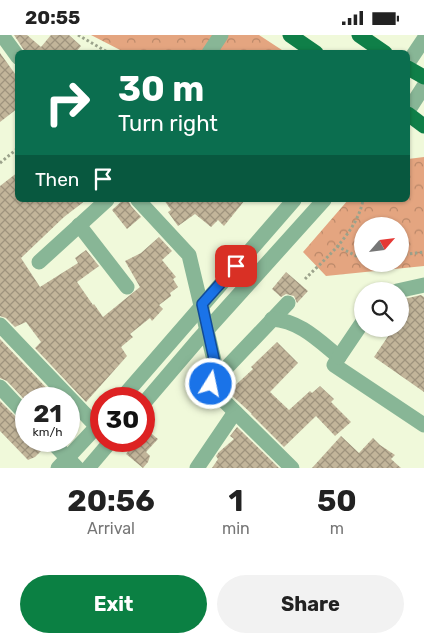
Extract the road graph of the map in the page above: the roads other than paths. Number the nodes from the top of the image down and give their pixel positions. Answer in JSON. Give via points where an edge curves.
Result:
{"nodes":[{"id":1,"x":2,"y":35,"type":"edge"},
{"id":2,"x":221,"y":35,"type":"edge"},
{"id":3,"x":290,"y":35,"type":"edge"},
{"id":4,"x":359,"y":35,"type":"edge"},
{"id":5,"x":424,"y":39,"type":"edge"},
{"id":6,"x":211,"y":50,"type":"edge"},
{"id":7,"x":312,"y":50,"type":"edge"},
{"id":8,"x":381,"y":50,"type":"edge"},
{"id":9,"x":15,"y":53,"type":"edge"},
{"id":10,"x":410,"y":60,"type":"edge"},
{"id":11,"x":410,"y":69,"type":"edge"},
{"id":12,"x":424,"y":77,"type":"edge"},
{"id":13,"x":424,"y":86,"type":"edge"},
{"id":14,"x":410,"y":110,"type":"edge"},
{"id":15,"x":410,"y":115,"type":"edge"},
{"id":16,"x":424,"y":126,"type":"edge"},
{"id":17,"x":105,"y":202,"type":"edge"},
{"id":18,"x":140,"y":202,"type":"edge"},
{"id":19,"x":292,"y":202,"type":"edge"},
{"id":20,"x":322,"y":202,"type":"edge"},
{"id":21,"x":79,"y":225,"type":"junction"},
{"id":22,"x":39,"y":262,"type":"dead end"},
{"id":23,"x":424,"y":285,"type":"edge"},
{"id":24,"x":127,"y":287,"type":"dead end"},
{"id":25,"x":409,"y":288,"type":"edge"},
{"id":26,"x":288,"y":303,"type":"dead end"},
{"id":27,"x":202,"y":304,"type":"junction"},
{"id":28,"x":272,"y":319,"type":"junction"},
{"id":29,"x":0,"y":325,"type":"edge"},
{"id":30,"x":208,"y":329,"type":"junction"},
{"id":31,"x":354,"y":335,"type":"edge"},
{"id":32,"x":339,"y":357,"type":"junction"},
{"id":33,"x":218,"y":377,"type":"junction"},
{"id":34,"x":0,"y":387,"type":"edge"},
{"id":35,"x":131,"y":387,"type":"edge"},
{"id":36,"x":155,"y":390,"type":"edge"},
{"id":37,"x":15,"y":403,"type":"edge"},
{"id":38,"x":235,"y":412,"type":"junction"},
{"id":39,"x":90,"y":416,"type":"edge"},
{"id":40,"x":424,"y":425,"type":"edge"},
{"id":41,"x":90,"y":438,"type":"edge"},
{"id":42,"x":58,"y":452,"type":"edge"},
{"id":43,"x":102,"y":452,"type":"edge"},
{"id":44,"x":67,"y":465,"type":"edge"},
{"id":45,"x":88,"y":468,"type":"edge"},
{"id":46,"x":197,"y":468,"type":"edge"},
{"id":47,"x":292,"y":468,"type":"edge"}],
"edges":[{"from":1,"to":9,"type":"street"},
{"from":2,"to":6,"type":"street"},
{"from":3,"to":7,"type":"main road"},
{"from":4,"to":8,"type":"main road"},
{"from":5,"to":10,"type":"street"},
{"from":11,"to":12,"type":"main road"},
{"from":13,"to":14,"type":"street"},
{"from":15,"to":16,"type":"main road"},
{"from":17,"to":21,"type":"street"},
{"from":18,"to":27,"type":"street","via":[[190,255]]},
{"from":19,"to":27,"type":"street"},
{"from":20,"to":30,"type":"street"},
{"from":21,"to":22,"type":"street"},
{"from":21,"to":24,"type":"street"},
{"from":23,"to":25,"type":"street"},
{"from":26,"to":28,"type":"street"},
{"from":27,"to":30,"type":"street"},
{"from":27,"to":35,"type":"street"},
{"from":28,"to":32,"type":"street","via":[[285,320],[303,328]]},
{"from":28,"to":33,"type":"street"},
{"from":29,"to":39,"type":"street"},
{"from":30,"to":33,"type":"street"},
{"from":30,"to":36,"type":"street"},
{"from":31,"to":32,"type":"street"},
{"from":32,"to":40,"type":"street","via":[[334,365]]},
{"from":33,"to":38,"type":"street","via":[[211,384]]},
{"from":34,"to":37,"type":"street"},
{"from":38,"to":46,"type":"street"},
{"from":38,"to":47,"type":"street"},
{"from":41,"to":44,"type":"street"},
{"from":42,"to":44,"type":"street"},
{"from":43,"to":45,"type":"street"}]}
